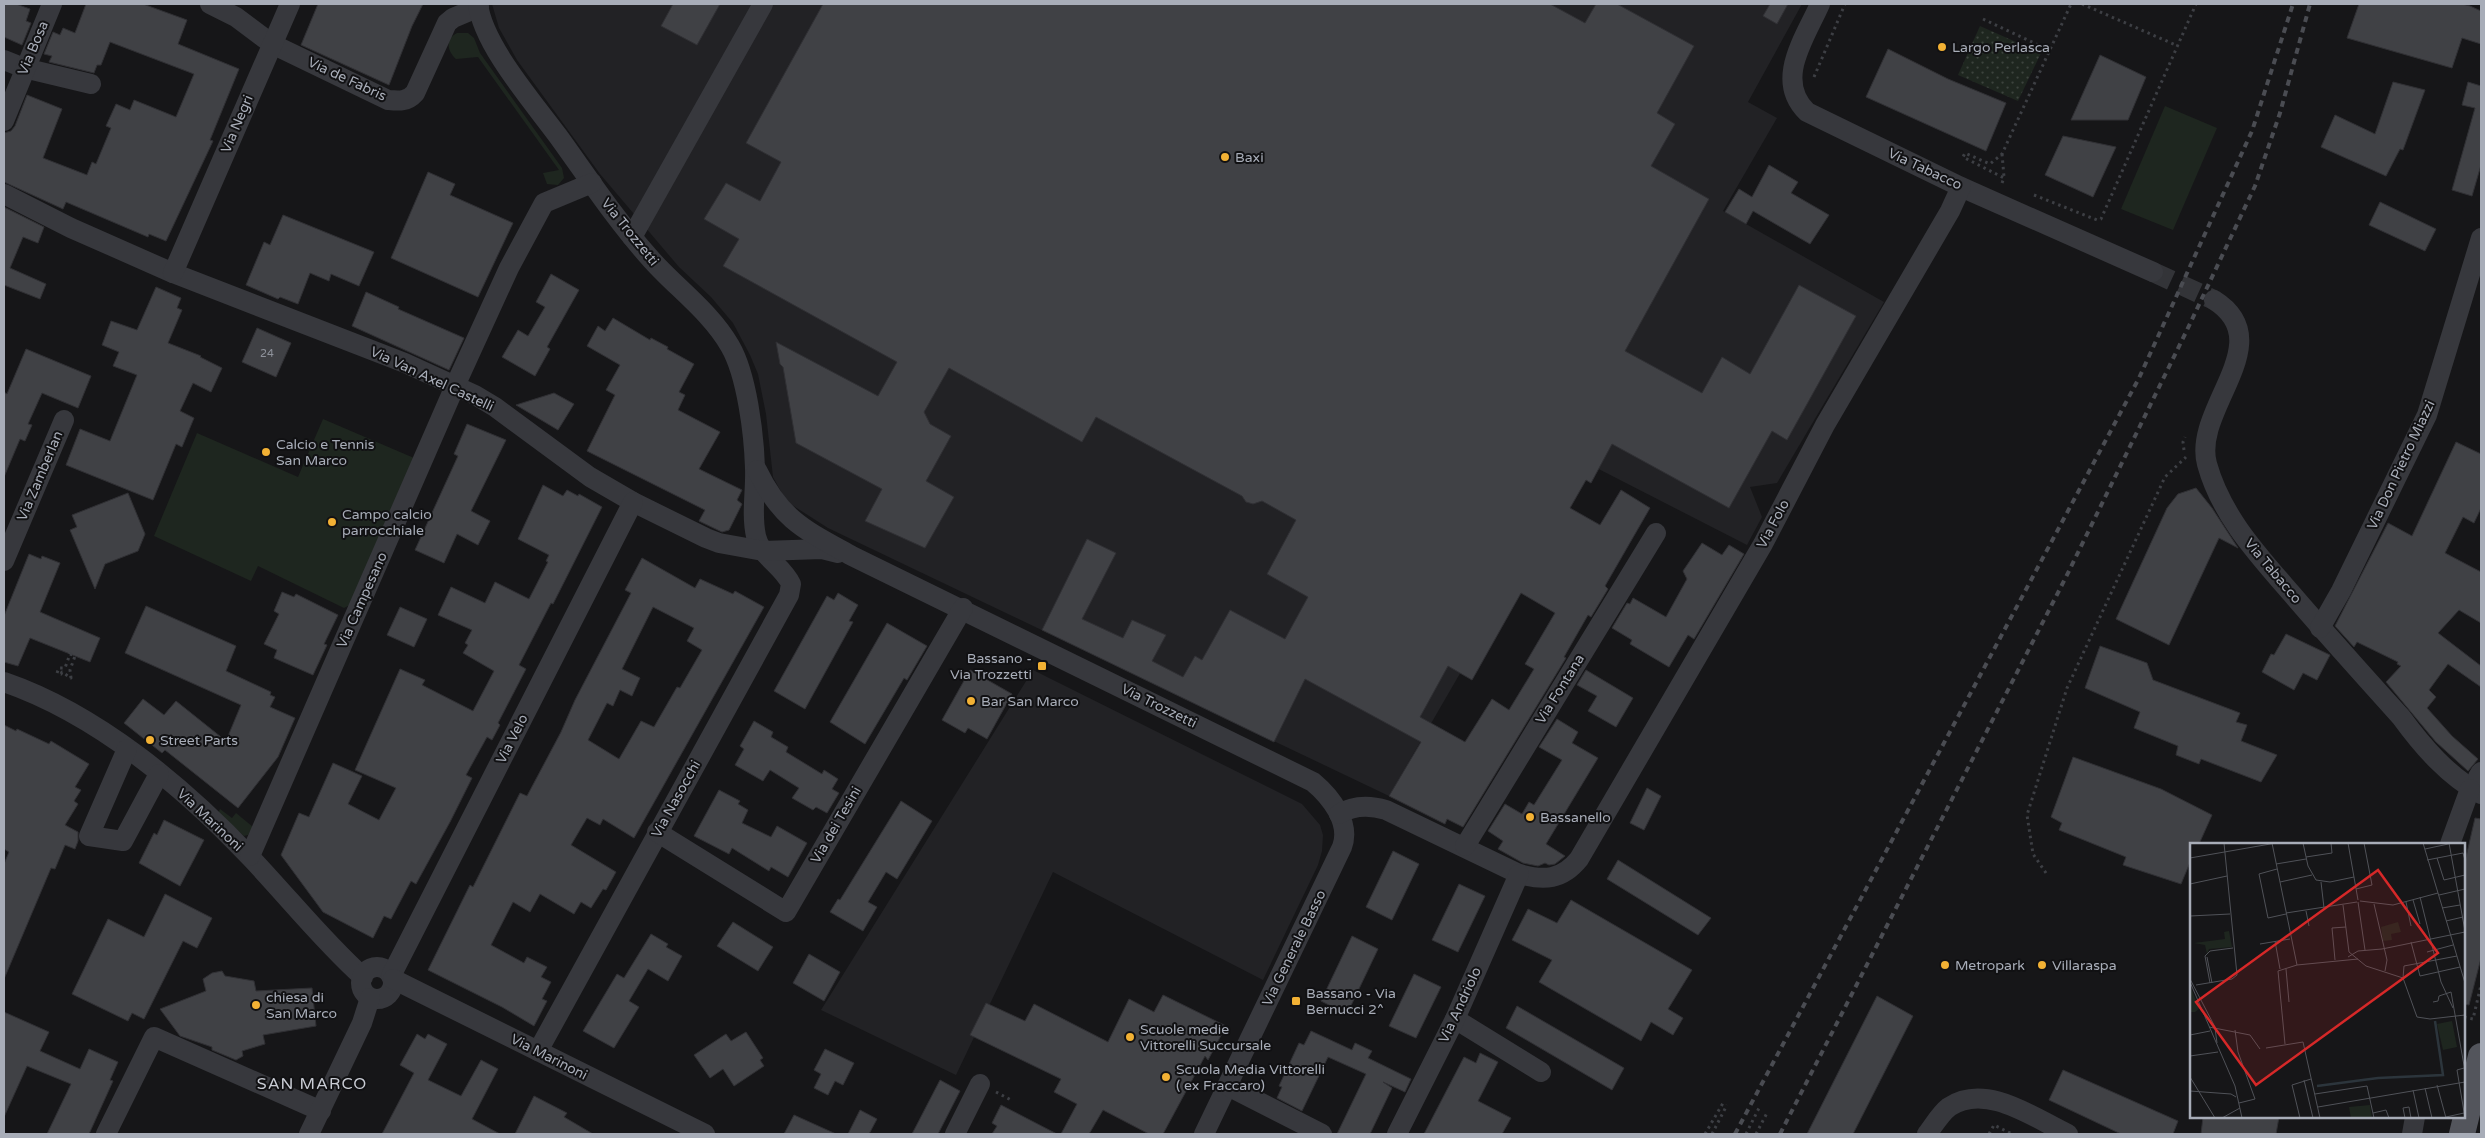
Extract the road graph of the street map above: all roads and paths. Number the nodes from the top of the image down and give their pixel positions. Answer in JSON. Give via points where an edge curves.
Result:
{"nodes":[{"id":1,"x":52,"y":4,"type":"edge"},
{"id":2,"x":210,"y":4,"type":"edge"},
{"id":3,"x":290,"y":4,"type":"edge"},
{"id":4,"x":763,"y":4,"type":"edge"},
{"id":5,"x":1820,"y":4,"type":"edge"},
{"id":6,"x":1844,"y":4,"type":"edge"},
{"id":7,"x":2071,"y":4,"type":"edge"},
{"id":8,"x":2082,"y":4,"type":"edge"},
{"id":9,"x":2196,"y":4,"type":"edge"},
{"id":10,"x":478,"y":6,"type":"edge"},
{"id":11,"x":1983,"y":19,"type":"dead end"},
{"id":12,"x":272,"y":44,"type":"junction"},
{"id":13,"x":2178,"y":46,"type":"junction"},
{"id":14,"x":2050,"y":50,"type":"junction"},
{"id":15,"x":4,"y":60,"type":"edge"},
{"id":16,"x":24,"y":68,"type":"junction"},
{"id":17,"x":1813,"y":79,"type":"dead end"},
{"id":18,"x":91,"y":84,"type":"dead end"},
{"id":19,"x":4,"y":121,"type":"edge"},
{"id":20,"x":2002,"y":154,"type":"junction"},
{"id":21,"x":2004,"y":178,"type":"junction"},
{"id":22,"x":1996,"y":180,"type":"dead end"},
{"id":23,"x":592,"y":183,"type":"junction"},
{"id":24,"x":2002,"y":183,"type":"junction"},
{"id":25,"x":2011,"y":186,"type":"dead end"},
{"id":26,"x":1961,"y":187,"type":"junction"},
{"id":27,"x":2028,"y":193,"type":"dead end"},
{"id":28,"x":4,"y":194,"type":"edge"},
{"id":29,"x":632,"y":237,"type":"junction"},
{"id":30,"x":2481,"y":238,"type":"edge"},
{"id":31,"x":2153,"y":272,"type":"tunnel mouth"},
{"id":32,"x":173,"y":273,"type":"junction"},
{"id":33,"x":2214,"y":300,"type":"tunnel mouth"},
{"id":34,"x":455,"y":386,"type":"junction"},
{"id":35,"x":64,"y":420,"type":"dead end"},
{"id":36,"x":2186,"y":457,"type":"dead end"},
{"id":37,"x":755,"y":467,"type":"junction"},
{"id":38,"x":633,"y":502,"type":"junction"},
{"id":39,"x":1656,"y":533,"type":"dead end"},
{"id":40,"x":763,"y":551,"type":"junction"},
{"id":41,"x":852,"y":556,"type":"junction"},
{"id":42,"x":4,"y":560,"type":"edge"},
{"id":43,"x":963,"y":608,"type":"junction"},
{"id":44,"x":2320,"y":628,"type":"junction"},
{"id":45,"x":71,"y":678,"type":"joint"},
{"id":46,"x":4,"y":682,"type":"edge"},
{"id":47,"x":127,"y":749,"type":"junction"},
{"id":48,"x":159,"y":774,"type":"junction"},
{"id":49,"x":2478,"y":783,"type":"edge"},
{"id":50,"x":1339,"y":814,"type":"junction"},
{"id":51,"x":657,"y":832,"type":"junction"},
{"id":52,"x":2450,"y":843,"type":"edge"},
{"id":53,"x":1465,"y":846,"type":"junction"},
{"id":54,"x":250,"y":856,"type":"junction"},
{"id":55,"x":2046,"y":873,"type":"dead end"},
{"id":56,"x":1519,"y":874,"type":"junction"},
{"id":57,"x":363,"y":976,"type":"junction"},
{"id":58,"x":392,"y":978,"type":"junction"},
{"id":59,"x":2481,"y":985,"type":"edge"},
{"id":60,"x":370,"y":998,"type":"junction"},
{"id":61,"x":2465,"y":1017,"type":"edge"},
{"id":62,"x":1456,"y":1018,"type":"junction"},
{"id":63,"x":538,"y":1051,"type":"junction"},
{"id":64,"x":2481,"y":1056,"type":"edge"},
{"id":65,"x":1540,"y":1072,"type":"dead end"},
{"id":66,"x":980,"y":1084,"type":"dead end"},
{"id":67,"x":1228,"y":1086,"type":"junction"},
{"id":68,"x":1760,"y":1106,"type":"dead end"},
{"id":69,"x":321,"y":1111,"type":"junction"},
{"id":70,"x":1768,"y":1111,"type":"dead end"},
{"id":71,"x":2415,"y":1118,"type":"edge"},
{"id":72,"x":106,"y":1134,"type":"edge"},
{"id":73,"x":309,"y":1134,"type":"edge"},
{"id":74,"x":705,"y":1134,"type":"edge"},
{"id":75,"x":955,"y":1134,"type":"edge"},
{"id":76,"x":1204,"y":1134,"type":"edge"},
{"id":77,"x":1322,"y":1134,"type":"edge"},
{"id":78,"x":1397,"y":1134,"type":"edge"},
{"id":79,"x":1705,"y":1134,"type":"edge"},
{"id":80,"x":1712,"y":1134,"type":"edge"},
{"id":81,"x":1746,"y":1134,"type":"edge"},
{"id":82,"x":1756,"y":1134,"type":"edge"},
{"id":83,"x":1927,"y":1134,"type":"edge"},
{"id":84,"x":1989,"y":1134,"type":"edge"},
{"id":85,"x":2012,"y":1134,"type":"edge"},
{"id":86,"x":2068,"y":1134,"type":"edge"},
{"id":87,"x":2412,"y":1134,"type":"edge"},
{"id":88,"x":2462,"y":1134,"type":"edge"}],
"edges":[{"from":1,"to":16,"type":"street","name":"Via Bosa"},
{"from":2,"to":12,"type":"street","via":[[236,17]]},
{"from":3,"to":12,"type":"street"},
{"from":4,"to":29,"type":"street"},
{"from":5,"to":26,"type":"street","name":"Via Tabacco","via":[[1792,71],[1791,83],[1799,104],[1815,117]]},
{"from":6,"to":17,"type":"path"},
{"from":7,"to":14,"type":"path"},
{"from":8,"to":13,"type":"path"},
{"from":9,"to":13,"type":"path"},
{"from":10,"to":12,"type":"street","name":"Via de Fabris","via":[[452,18],[447,24],[415,93],[406,100],[388,100]]},
{"from":10,"to":23,"type":"street","name":"Via Trozzetti","via":[[490,39],[500,55]]},
{"from":11,"to":14,"type":"path"},
{"from":12,"to":32,"type":"street","name":"Via Negri"},
{"from":13,"to":27,"type":"path","via":[[2101,219]]},
{"from":14,"to":20,"type":"path"},
{"from":15,"to":16,"type":"street"},
{"from":16,"to":18,"type":"street"},
{"from":16,"to":19,"type":"street","name":"Via Bosa"},
{"from":20,"to":21,"type":"path"},
{"from":20,"to":21,"type":"path","via":[[1990,164],[1965,153],[1963,158]]},
{"from":21,"to":24,"type":"path"},
{"from":22,"to":24,"type":"path"},
{"from":23,"to":29,"type":"street","name":"Via Trozzetti"},
{"from":23,"to":34,"type":"street","name":"Via Campesano","via":[[550,199],[540,209]]},
{"from":24,"to":25,"type":"path"},
{"from":26,"to":31,"type":"street","name":"Via Tabacco"},
{"from":26,"to":56,"type":"street","name":"Via Folo","via":[[1824,425],[1763,544],[1579,859],[1571,869],[1547,879]]},
{"from":28,"to":32,"type":"street","name":"Via Van Axel Castelli"},
{"from":29,"to":37,"type":"street","name":"Via Trozzetti","via":[[718,328],[731,348],[747,399]]},
{"from":30,"to":44,"type":"street","name":"Via Don Pietro Miazzi","via":[[2428,415]]},
{"from":32,"to":34,"type":"street","name":"Via Van Axel Castelli","via":[[405,363]]},
{"from":33,"to":44,"type":"street","name":"Via Tabacco","via":[[2232,316],[2238,326],[2240,340],[2238,356],[2205,440],[2211,477],[2216,491],[2249,544]]},
{"from":34,"to":38,"type":"street","name":"Via Van Axel Castelli","via":[[495,407],[570,464]]},
{"from":34,"to":54,"type":"street","name":"Via Campesano"},
{"from":35,"to":42,"type":"street","name":"Via Zamberlan"},
{"from":36,"to":55,"type":"path","via":[[2165,477],[2067,688],[2027,815],[2033,854]]},
{"from":37,"to":40,"type":"street","name":"Via Trozzetti","via":[[756,537]]},
{"from":37,"to":41,"type":"street","name":"Via Trozzetti","via":[[782,512],[800,527]]},
{"from":38,"to":40,"type":"street","name":"Via Van Axel Castelli","via":[[720,544]]},
{"from":38,"to":58,"type":"street","name":"Via Velo"},
{"from":39,"to":53,"type":"street","name":"Via Fontana"},
{"from":40,"to":41,"type":"street","name":"Via Van Axel Castelli","via":[[822,549]]},
{"from":40,"to":51,"type":"street","name":"Via Nasocchi","via":[[789,578],[789,595]]},
{"from":41,"to":43,"type":"street","name":"Via Trozzetti"},
{"from":43,"to":50,"type":"street","name":"Via Trozzetti","via":[[1313,782],[1327,795]]},
{"from":43,"to":51,"type":"street","name":"Via dei Tesini","via":[[786,912]]},
{"from":44,"to":49,"type":"street","name":"Via Tabacco","via":[[2401,717],[2424,748]]},
{"from":45,"to":45,"type":"path","via":[[62,672],[57,673],[59,668],[65,668],[70,654],[75,656]]},
{"from":46,"to":47,"type":"street","name":"Via Marinoni","via":[[49,700],[88,721]]},
{"from":47,"to":48,"type":"street","name":"Via Marinoni"},
{"from":47,"to":48,"type":"street","via":[[89,836],[123,841]]},
{"from":48,"to":54,"type":"street","name":"Via Marinoni"},
{"from":49,"to":52,"type":"street"},
{"from":50,"to":53,"type":"street","via":[[1356,807],[1375,806]]},
{"from":50,"to":67,"type":"street","name":"Via Generale Basso","via":[[1344,831],[1342,848]]},
{"from":51,"to":63,"type":"street","name":"Via Nasocchi"},
{"from":53,"to":56,"type":"street"},
{"from":54,"to":57,"type":"street","name":"Via Marinoni","via":[[333,950]]},
{"from":56,"to":62,"type":"street","name":"Via Andriolo"},
{"from":57,"to":58,"type":"street","via":[[374,968],[384,969]]},
{"from":57,"to":60,"type":"street","via":[[362,988]]},
{"from":58,"to":60,"type":"street","name":"Via Velo","via":[[392,990],[385,998]]},
{"from":58,"to":63,"type":"street","name":"Via Marinoni"},
{"from":59,"to":61,"type":"path","via":[[2473,1019]]},
{"from":60,"to":69,"type":"street","via":[[362,1023]]},
{"from":62,"to":65,"type":"street"},
{"from":62,"to":78,"type":"street","name":"Via Andriolo"},
{"from":63,"to":74,"type":"street","name":"Via Marinoni"},
{"from":64,"to":88,"type":"main road"},
{"from":66,"to":75,"type":"street"},
{"from":67,"to":76,"type":"street","name":"Via Generale Basso"},
{"from":67,"to":77,"type":"street"},
{"from":68,"to":81,"type":"path"},
{"from":69,"to":72,"type":"street","via":[[154,1037]]},
{"from":69,"to":73,"type":"street"},
{"from":70,"to":82,"type":"path"},
{"from":71,"to":87,"type":"street"},
{"from":79,"to":80,"type":"path","via":[[1725,1104]]},
{"from":83,"to":86,"type":"street","via":[[1950,1106],[1974,1098],[1996,1101]]},
{"from":84,"to":85,"type":"path","via":[[1994,1125]]}]}
